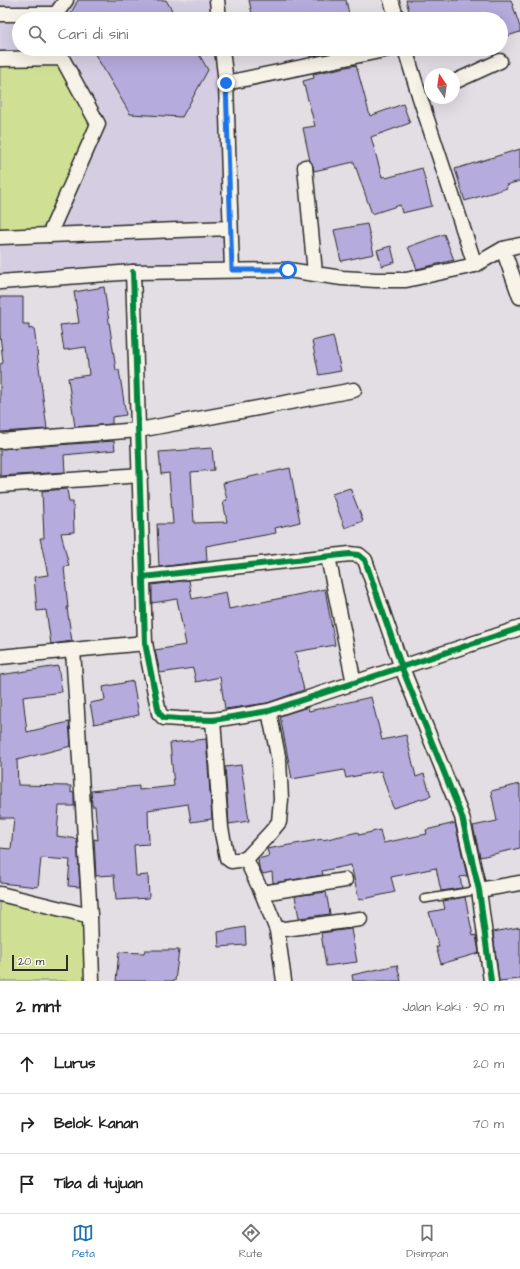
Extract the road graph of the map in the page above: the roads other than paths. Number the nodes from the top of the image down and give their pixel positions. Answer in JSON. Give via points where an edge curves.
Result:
{"nodes":[{"id":1,"x":66,"y":0,"type":"edge"},
{"id":2,"x":217,"y":0,"type":"edge"},
{"id":3,"x":391,"y":0,"type":"edge"},
{"id":4,"x":59,"y":12,"type":"edge"},
{"id":5,"x":218,"y":12,"type":"edge"},
{"id":6,"x":395,"y":12,"type":"edge"},
{"id":7,"x":0,"y":14,"type":"edge"},
{"id":8,"x":12,"y":15,"type":"edge"},
{"id":9,"x":30,"y":56,"type":"edge"},
{"id":10,"x":63,"y":56,"type":"edge"},
{"id":11,"x":223,"y":56,"type":"edge"},
{"id":12,"x":355,"y":56,"type":"edge"},
{"id":13,"x":408,"y":56,"type":"edge"},
{"id":14,"x":0,"y":59,"type":"edge"},
{"id":15,"x":500,"y":60,"type":"dead end"},
{"id":16,"x":460,"y":79,"type":"edge"},
{"id":17,"x":226,"y":83,"type":"junction"},
{"id":18,"x":424,"y":93,"type":"edge"},
{"id":19,"x":428,"y":104,"type":"edge"},
{"id":20,"x":305,"y":167,"type":"dead end"},
{"id":21,"x":230,"y":228,"type":"junction"},
{"id":22,"x":49,"y":235,"type":"junction"},
{"id":23,"x":0,"y":237,"type":"edge"},
{"id":24,"x":520,"y":245,"type":"edge"},
{"id":25,"x":503,"y":249,"type":"junction"},
{"id":26,"x":475,"y":265,"type":"junction"},
{"id":27,"x":232,"y":270,"type":"junction"},
{"id":28,"x":133,"y":272,"type":"junction"},
{"id":29,"x":315,"y":273,"type":"junction"},
{"id":30,"x":0,"y":282,"type":"edge"},
{"id":31,"x":520,"y":297,"type":"edge"},
{"id":32,"x":354,"y":390,"type":"dead end"},
{"id":33,"x":139,"y":430,"type":"junction"},
{"id":34,"x":0,"y":441,"type":"edge"},
{"id":35,"x":140,"y":475,"type":"junction"},
{"id":36,"x":0,"y":485,"type":"edge"},
{"id":37,"x":328,"y":557,"type":"junction"},
{"id":38,"x":143,"y":577,"type":"junction"},
{"id":39,"x":520,"y":628,"type":"edge"},
{"id":40,"x":145,"y":643,"type":"junction"},
{"id":41,"x":73,"y":650,"type":"junction"},
{"id":42,"x":0,"y":657,"type":"edge"},
{"id":43,"x":402,"y":668,"type":"junction"},
{"id":44,"x":354,"y":683,"type":"junction"},
{"id":45,"x":268,"y":711,"type":"junction"},
{"id":46,"x":213,"y":720,"type":"junction"},
{"id":47,"x":246,"y":859,"type":"junction"},
{"id":48,"x":345,"y":880,"type":"dead end"},
{"id":49,"x":520,"y":882,"type":"edge"},
{"id":50,"x":479,"y":890,"type":"junction"},
{"id":51,"x":262,"y":893,"type":"junction"},
{"id":52,"x":0,"y":894,"type":"edge"},
{"id":53,"x":424,"y":899,"type":"dead end"},
{"id":54,"x":90,"y":916,"type":"junction"},
{"id":55,"x":360,"y":918,"type":"dead end"},
{"id":56,"x":277,"y":930,"type":"junction"},
{"id":57,"x":92,"y":981,"type":"edge"},
{"id":58,"x":284,"y":981,"type":"edge"},
{"id":59,"x":491,"y":981,"type":"edge"}],
"edges":[{"from":1,"to":4,"type":"street"},
{"from":2,"to":5,"type":"street"},
{"from":3,"to":6,"type":"street"},
{"from":7,"to":8,"type":"street"},
{"from":9,"to":14,"type":"street"},
{"from":10,"to":22,"type":"street","via":[[98,124]]},
{"from":11,"to":17,"type":"street"},
{"from":12,"to":17,"type":"street"},
{"from":13,"to":18,"type":"street"},
{"from":15,"to":16,"type":"street"},
{"from":17,"to":21,"type":"street"},
{"from":19,"to":26,"type":"street"},
{"from":20,"to":29,"type":"street"},
{"from":21,"to":22,"type":"street"},
{"from":21,"to":27,"type":"street"},
{"from":22,"to":23,"type":"street"},
{"from":24,"to":25,"type":"street"},
{"from":25,"to":26,"type":"street"},
{"from":25,"to":31,"type":"street"},
{"from":26,"to":29,"type":"street","via":[[406,280],[342,278]]},
{"from":27,"to":28,"type":"street"},
{"from":27,"to":29,"type":"street","via":[[288,270]]},
{"from":28,"to":30,"type":"street"},
{"from":28,"to":33,"type":"street"},
{"from":32,"to":33,"type":"street"},
{"from":33,"to":34,"type":"street"},
{"from":33,"to":35,"type":"street"},
{"from":35,"to":36,"type":"street"},
{"from":35,"to":38,"type":"street"},
{"from":37,"to":38,"type":"street"},
{"from":37,"to":43,"type":"street","via":[[350,554],[359,555],[365,560]]},
{"from":37,"to":44,"type":"street"},
{"from":38,"to":40,"type":"street"},
{"from":39,"to":43,"type":"street"},
{"from":40,"to":41,"type":"street"},
{"from":40,"to":46,"type":"street","via":[[159,713],[164,718]]},
{"from":41,"to":42,"type":"street"},
{"from":41,"to":54,"type":"street"},
{"from":43,"to":44,"type":"street"},
{"from":43,"to":50,"type":"street","via":[[462,817]]},
{"from":44,"to":45,"type":"street"},
{"from":45,"to":46,"type":"street"},
{"from":45,"to":47,"type":"street","via":[[279,761],[279,822]]},
{"from":46,"to":47,"type":"street","via":[[221,828],[227,858],[231,861]]},
{"from":47,"to":51,"type":"street"},
{"from":48,"to":51,"type":"street"},
{"from":49,"to":50,"type":"street"},
{"from":50,"to":53,"type":"lane"},
{"from":50,"to":59,"type":"street"},
{"from":51,"to":56,"type":"street"},
{"from":52,"to":54,"type":"street"},
{"from":54,"to":57,"type":"street"},
{"from":55,"to":56,"type":"street"},
{"from":56,"to":58,"type":"street"}]}
